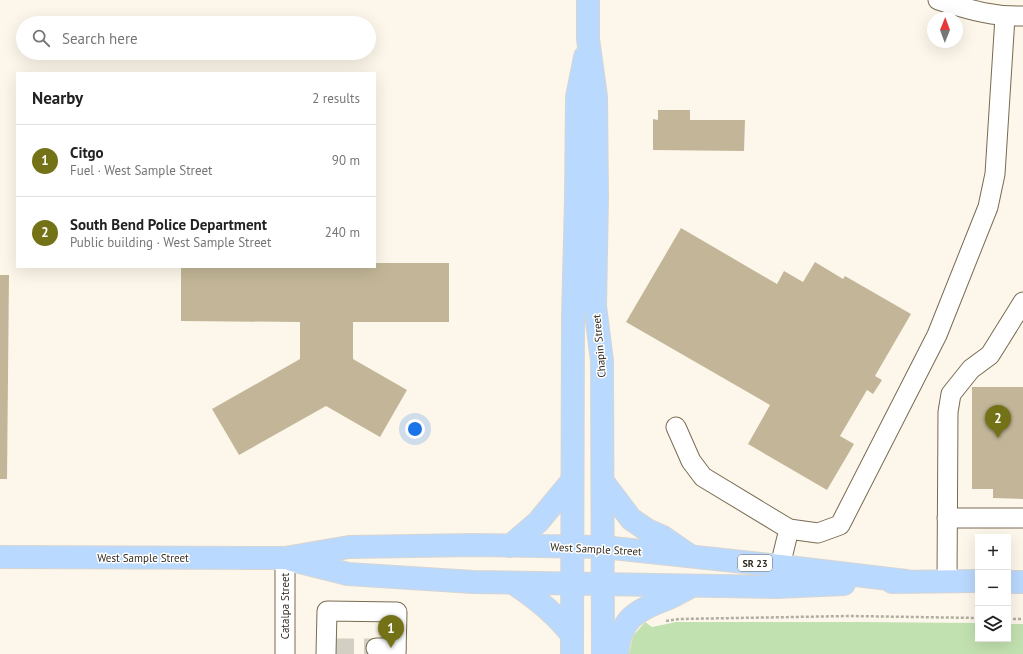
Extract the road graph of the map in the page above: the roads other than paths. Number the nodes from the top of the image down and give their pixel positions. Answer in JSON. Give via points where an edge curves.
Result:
{"nodes":[{"id":1,"x":588,"y":0,"type":"edge"},
{"id":2,"x":938,"y":0,"type":"edge"},
{"id":3,"x":1014,"y":16,"type":"edge"},
{"id":4,"x":587,"y":97,"type":"junction"},
{"id":5,"x":1023,"y":302,"type":"edge"},
{"id":6,"x":676,"y":427,"type":"dead end"},
{"id":7,"x":572,"y":481,"type":"junction"},
{"id":8,"x":603,"y":482,"type":"junction"},
{"id":9,"x":948,"y":518,"type":"junction"},
{"id":10,"x":1023,"y":518,"type":"edge"},
{"id":11,"x":789,"y":530,"type":"junction"},
{"id":12,"x":510,"y":546,"type":"junction"},
{"id":13,"x":572,"y":546,"type":"junction"},
{"id":14,"x":603,"y":547,"type":"junction"},
{"id":15,"x":690,"y":556,"type":"junction"},
{"id":16,"x":0,"y":557,"type":"edge"},
{"id":17,"x":286,"y":558,"type":"junction"},
{"id":18,"x":780,"y":566,"type":"junction"},
{"id":19,"x":906,"y":581,"type":"junction"},
{"id":20,"x":947,"y":581,"type":"junction"},
{"id":21,"x":975,"y":581,"type":"edge"},
{"id":22,"x":1011,"y":582,"type":"edge"},
{"id":23,"x":1023,"y":582,"type":"edge"},
{"id":24,"x":513,"y":583,"type":"junction"},
{"id":25,"x":572,"y":584,"type":"junction"},
{"id":26,"x":603,"y":585,"type":"junction"},
{"id":27,"x":691,"y":586,"type":"junction"},
{"id":28,"x":572,"y":645,"type":"edge"},
{"id":29,"x":376,"y":648,"type":"tunnel mouth"},
{"id":30,"x":329,"y":650,"type":"edge"},
{"id":31,"x":396,"y":651,"type":"edge"},
{"id":32,"x":285,"y":654,"type":"edge"},
{"id":33,"x":603,"y":654,"type":"edge"},
{"id":34,"x":617,"y":654,"type":"edge"}],
"edges":[{"from":1,"to":4,"type":"main road","name":"Chapin Street"},
{"from":2,"to":3,"type":"street","via":[[977,12]]},
{"from":3,"to":11,"type":"street","via":[[995,174],[988,206],[937,335],[840,525],[818,533]]},
{"from":4,"to":7,"type":"main road","name":"Chapin Street","via":[[576,199]]},
{"from":4,"to":8,"type":"main road","name":"Chapin Street","via":[[597,198],[595,306],[602,361]]},
{"from":5,"to":9,"type":"street","via":[[990,355],[971,370],[952,394],[948,412]]},
{"from":6,"to":11,"type":"street","via":[[691,461],[703,477]]},
{"from":7,"to":12,"type":"main road","via":[[538,522]]},
{"from":7,"to":13,"type":"main road","name":"Chapin Street"},
{"from":8,"to":14,"type":"main road","name":"Chapin Street"},
{"from":8,"to":15,"type":"main road","via":[[631,519]]},
{"from":9,"to":10,"type":"street"},
{"from":9,"to":20,"type":"street"},
{"from":11,"to":18,"type":"street"},
{"from":12,"to":13,"type":"main road","name":"West Sample Street"},
{"from":12,"to":17,"type":"main road","name":"West Sample Street","via":[[349,547]]},
{"from":13,"to":14,"type":"main road","name":"West Sample Street","number":"SR 23"},
{"from":13,"to":25,"type":"main road","name":"Chapin Street"},
{"from":14,"to":15,"type":"main road","name":"West Sample Street","number":"SR 23"},
{"from":14,"to":26,"type":"main road","name":"Chapin Street"},
{"from":15,"to":18,"type":"main road","name":"West Sample Street","number":"SR 23"},
{"from":16,"to":17,"type":"main road","name":"West Sample Street"},
{"from":17,"to":24,"type":"main road","name":"West Sample Street","via":[[348,574]]},
{"from":17,"to":32,"type":"street","name":"Catalpa Street"},
{"from":18,"to":19,"type":"main road","name":"West Sample Street","number":"SR 23"},
{"from":19,"to":20,"type":"main road","name":"West Sample Street","number":"SR 23"},
{"from":19,"to":27,"type":"main road","name":"West Sample Street","number":"SR 23","via":[[776,587]]},
{"from":20,"to":21,"type":"main road","name":"West Sample Street","number":"SR 23"},
{"from":22,"to":23,"type":"main road"},
{"from":24,"to":25,"type":"main road","name":"West Sample Street"},
{"from":24,"to":28,"type":"main road","via":[[536,598],[561,620]]},
{"from":25,"to":26,"type":"main road","name":"West Sample Street"},
{"from":25,"to":28,"type":"main road","name":"Chapin Street"},
{"from":26,"to":27,"type":"main road","name":"West Sample Street"},
{"from":26,"to":33,"type":"main road","name":"Chapin Street"},
{"from":27,"to":34,"type":"main road","via":[[641,610],[630,619],[621,632]]},
{"from":29,"to":31,"type":"street"},
{"from":30,"to":31,"type":"street","via":[[327,611],[397,612]]}]}
